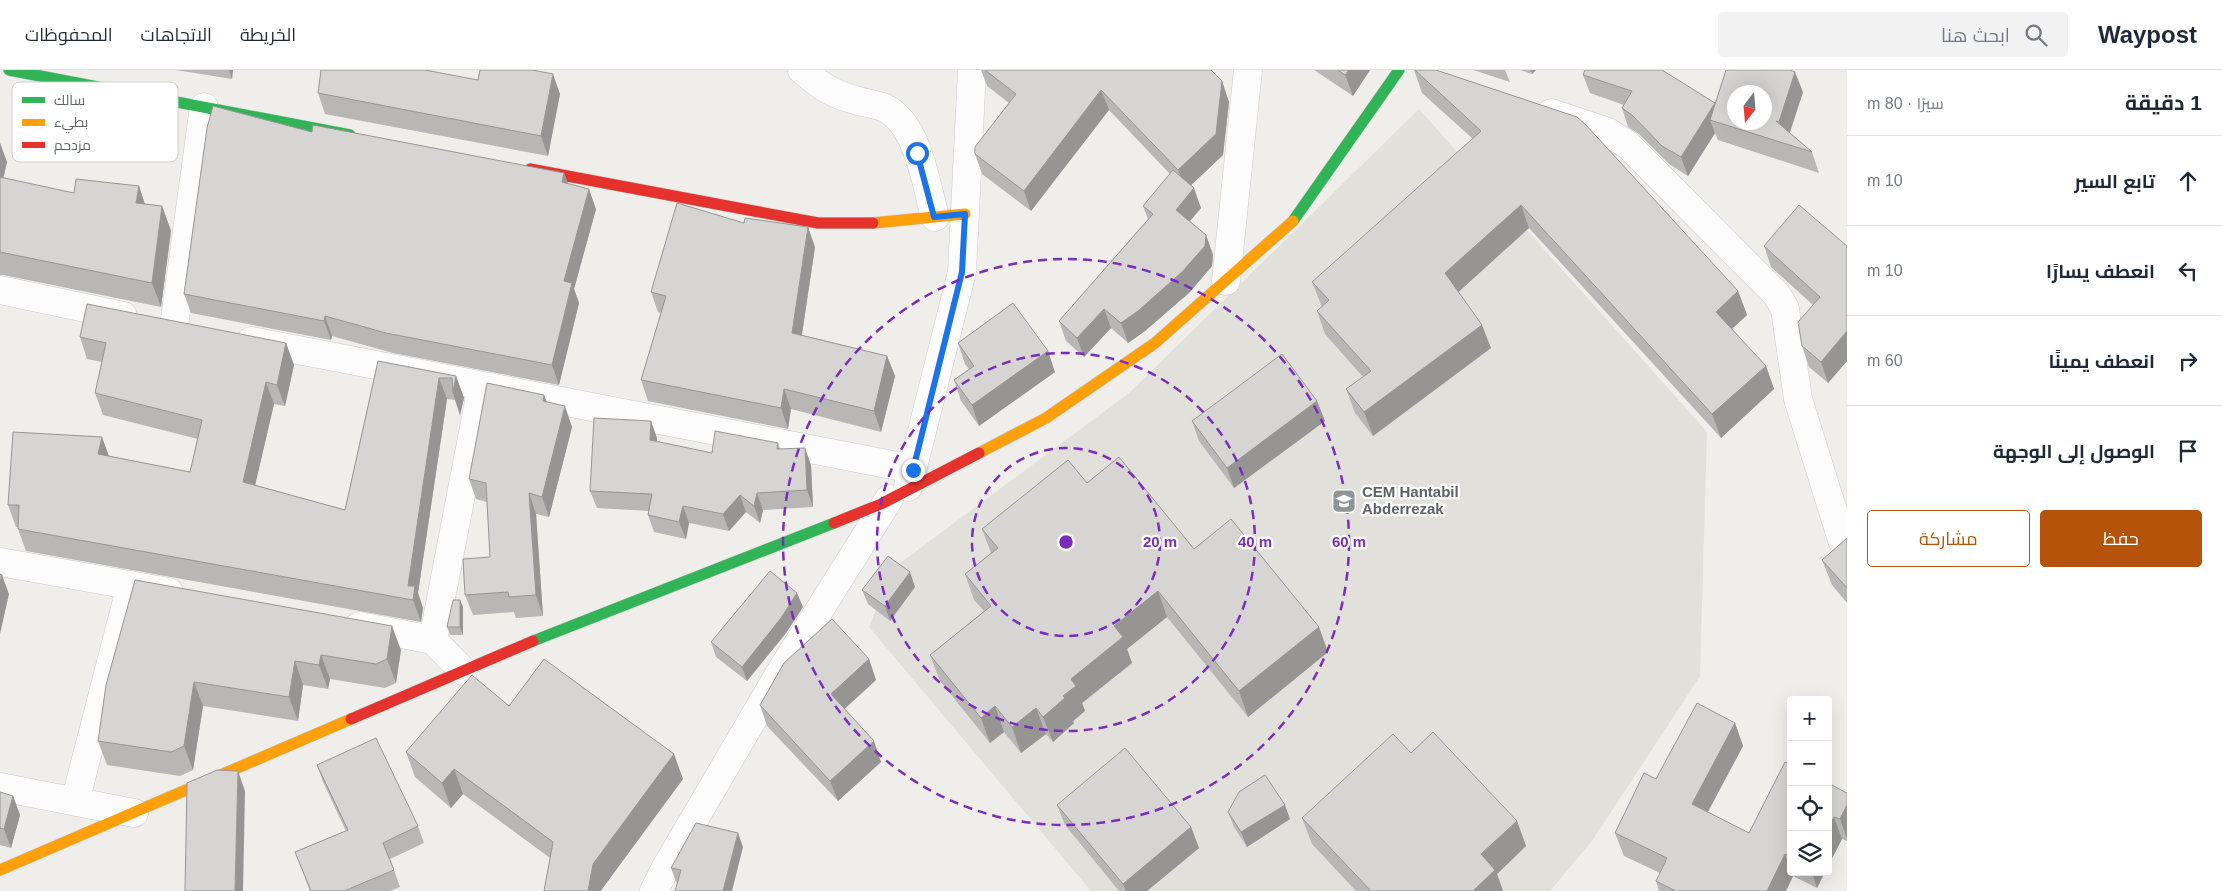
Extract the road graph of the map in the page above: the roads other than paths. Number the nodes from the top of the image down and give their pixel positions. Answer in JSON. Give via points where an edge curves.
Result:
{"nodes":[{"id":1,"x":9,"y":70,"type":"edge"},
{"id":2,"x":802,"y":70,"type":"edge"},
{"id":3,"x":972,"y":70,"type":"edge"},
{"id":4,"x":1248,"y":70,"type":"edge"},
{"id":5,"x":1399,"y":70,"type":"edge"},
{"id":6,"x":72,"y":82,"type":"edge"},
{"id":7,"x":178,"y":102,"type":"edge"},
{"id":8,"x":1525,"y":104,"type":"edge"},
{"id":9,"x":204,"y":107,"type":"junction"},
{"id":10,"x":360,"y":136,"type":"edge"},
{"id":11,"x":516,"y":166,"type":"edge"},
{"id":12,"x":965,"y":214,"type":"junction"},
{"id":13,"x":934,"y":217,"type":"junction"},
{"id":14,"x":1226,"y":281,"type":"junction"},
{"id":15,"x":0,"y":290,"type":"edge"},
{"id":16,"x":157,"y":323,"type":"junction"},
{"id":17,"x":202,"y":332,"type":"edge"},
{"id":18,"x":232,"y":337,"type":"edge"},
{"id":19,"x":482,"y":386,"type":"junction"},
{"id":20,"x":903,"y":486,"type":"junction"},
{"id":21,"x":1843,"y":543,"type":"edge"},
{"id":22,"x":0,"y":562,"type":"edge"},
{"id":23,"x":131,"y":585,"type":"junction"},
{"id":24,"x":190,"y":596,"type":"edge"},
{"id":25,"x":336,"y":622,"type":"edge"},
{"id":26,"x":433,"y":640,"type":"junction"},
{"id":27,"x":463,"y":671,"type":"junction"},
{"id":28,"x":0,"y":787,"type":"edge"},
{"id":29,"x":76,"y":802,"type":"junction"},
{"id":30,"x":134,"y":813,"type":"junction"},
{"id":31,"x":0,"y":870,"type":"edge"},
{"id":32,"x":654,"y":891,"type":"edge"}],
"edges":[{"from":1,"to":6,"type":"street"},
{"from":2,"to":13,"type":"street","via":[[819,86],[844,97],[885,108],[906,126],[917,153]]},
{"from":3,"to":12,"type":"street"},
{"from":4,"to":14,"type":"street"},
{"from":5,"to":14,"type":"street","via":[[1291,224]]},
{"from":7,"to":9,"type":"street"},
{"from":8,"to":21,"type":"street","via":[[1608,132],[1628,145],[1777,295],[1785,309],[1798,399]]},
{"from":9,"to":10,"type":"street"},
{"from":9,"to":16,"type":"street"},
{"from":11,"to":13,"type":"street","via":[[818,223],[871,223]]},
{"from":12,"to":13,"type":"street"},
{"from":12,"to":20,"type":"street","via":[[962,272]]},
{"from":14,"to":20,"type":"street","via":[[1155,343],[1046,418]]},
{"from":15,"to":16,"type":"street"},
{"from":16,"to":17,"type":"street"},
{"from":18,"to":19,"type":"street"},
{"from":19,"to":20,"type":"street"},
{"from":19,"to":26,"type":"street"},
{"from":20,"to":27,"type":"street"},
{"from":20,"to":32,"type":"street","via":[[781,671]]},
{"from":22,"to":23,"type":"street"},
{"from":23,"to":24,"type":"street"},
{"from":23,"to":29,"type":"street"},
{"from":25,"to":26,"type":"street"},
{"from":26,"to":27,"type":"street"},
{"from":27,"to":30,"type":"street"},
{"from":28,"to":29,"type":"street"},
{"from":29,"to":30,"type":"street"},
{"from":30,"to":31,"type":"street"}]}
